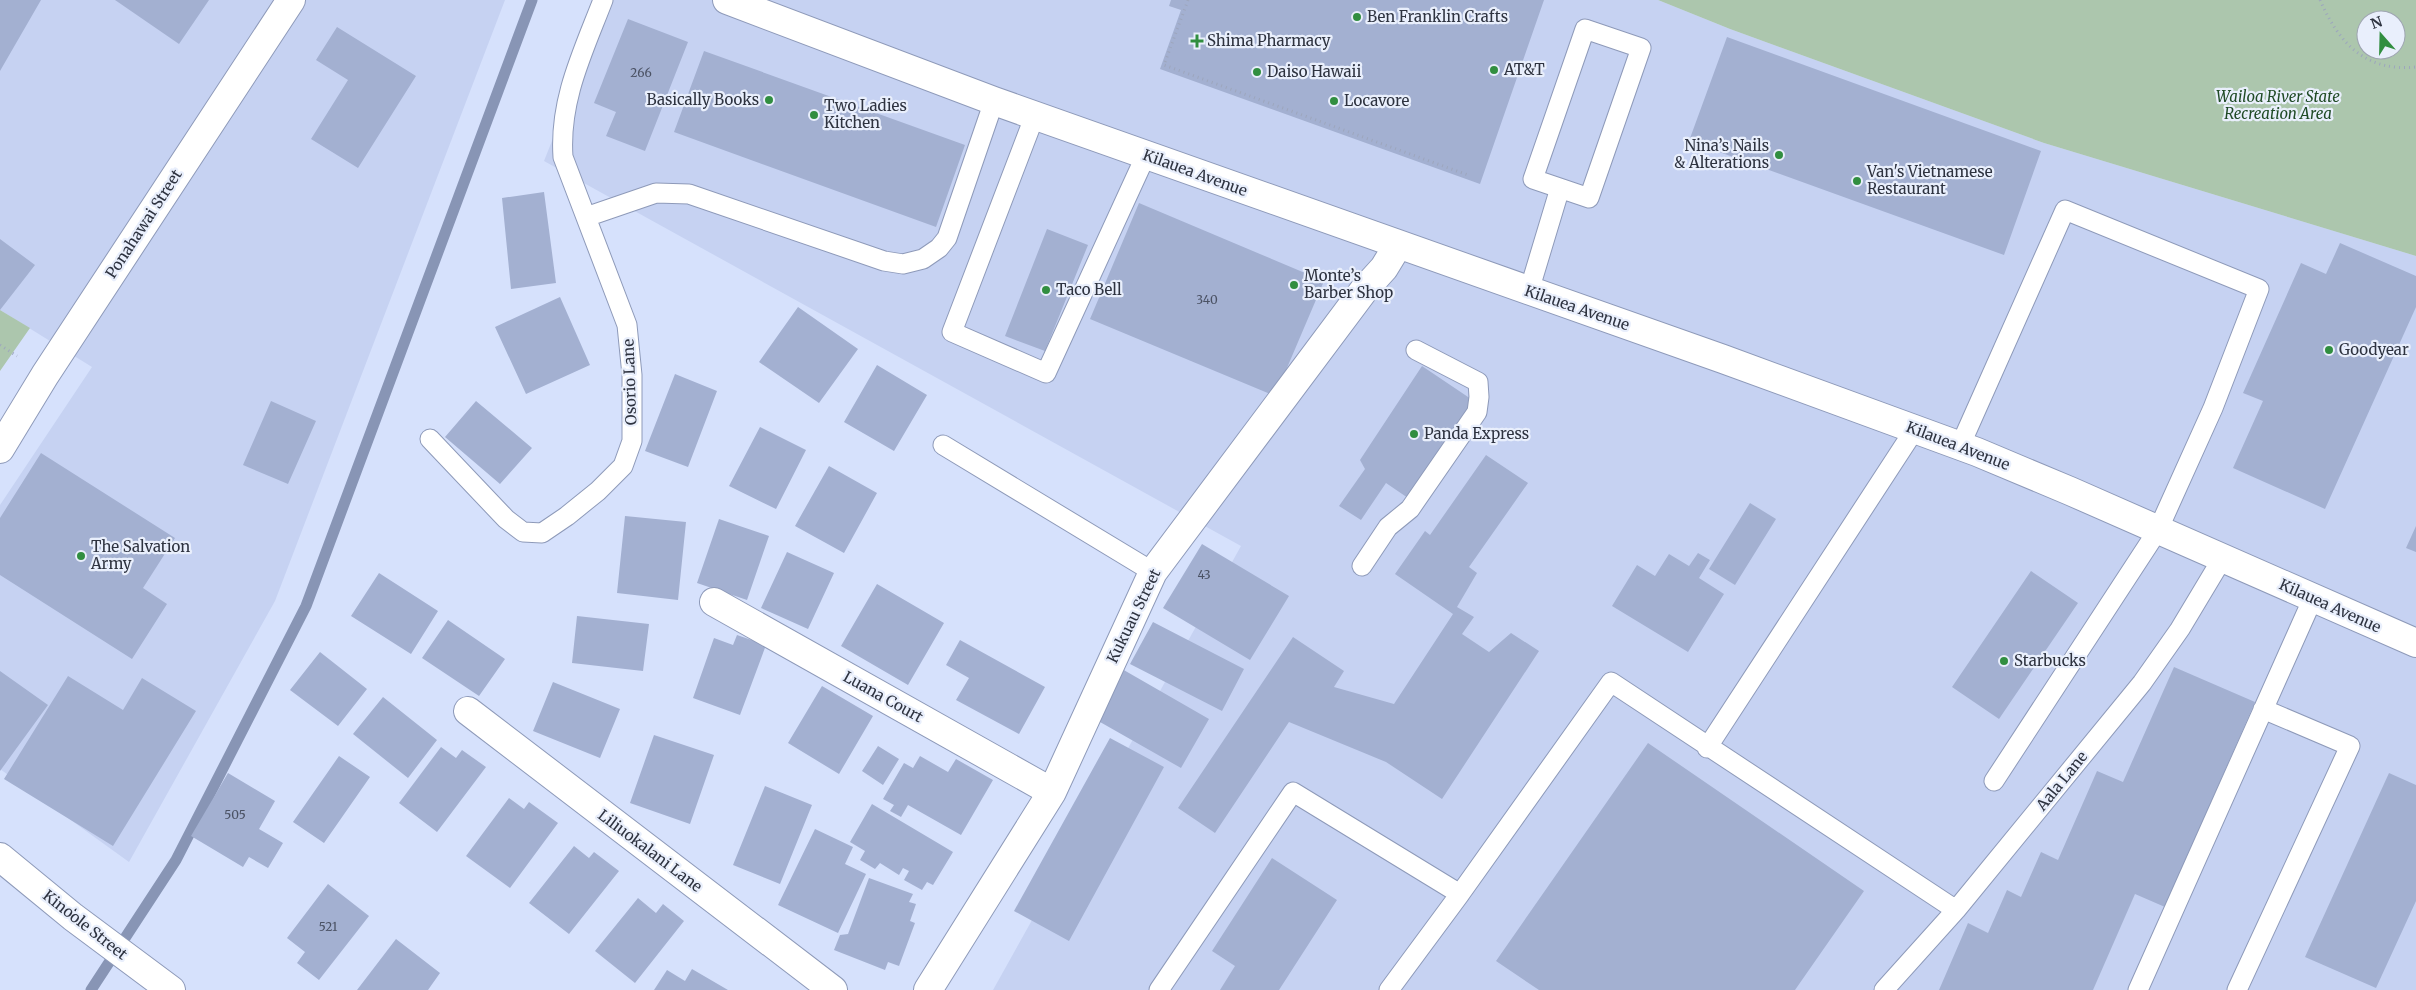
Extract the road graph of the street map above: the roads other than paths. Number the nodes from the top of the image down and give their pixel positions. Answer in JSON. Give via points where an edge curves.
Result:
{"nodes":[{"id":1,"x":291,"y":0,"type":"edge"},
{"id":2,"x":603,"y":0,"type":"edge"},
{"id":3,"x":727,"y":0,"type":"edge"},
{"id":4,"x":994,"y":101,"type":"junction"},
{"id":5,"x":1035,"y":115,"type":"junction"},
{"id":6,"x":1146,"y":155,"type":"junction"},
{"id":7,"x":1560,"y":188,"type":"junction"},
{"id":8,"x":586,"y":217,"type":"junction"},
{"id":9,"x":1398,"y":245,"type":"junction"},
{"id":10,"x":1529,"y":291,"type":"junction"},
{"id":11,"x":1416,"y":350,"type":"dead end"},
{"id":12,"x":1915,"y":429,"type":"junction"},
{"id":13,"x":430,"y":439,"type":"dead end"},
{"id":14,"x":943,"y":444,"type":"dead end"},
{"id":15,"x":1960,"y":446,"type":"junction"},
{"id":16,"x":0,"y":449,"type":"edge"},
{"id":17,"x":2158,"y":530,"type":"junction"},
{"id":18,"x":2222,"y":559,"type":"junction"},
{"id":19,"x":1362,"y":566,"type":"dead end"},
{"id":20,"x":1153,"y":572,"type":"junction"},
{"id":21,"x":2313,"y":598,"type":"junction"},
{"id":22,"x":714,"y":602,"type":"dead end"},
{"id":23,"x":2416,"y":643,"type":"edge"},
{"id":24,"x":2262,"y":709,"type":"junction"},
{"id":25,"x":468,"y":712,"type":"dead end"},
{"id":26,"x":1707,"y":748,"type":"junction"},
{"id":27,"x":1994,"y":781,"type":"dead end"},
{"id":28,"x":1052,"y":792,"type":"junction"},
{"id":29,"x":0,"y":857,"type":"edge"},
{"id":30,"x":1460,"y":894,"type":"junction"},
{"id":31,"x":1956,"y":910,"type":"junction"},
{"id":32,"x":171,"y":990,"type":"edge"},
{"id":33,"x":834,"y":990,"type":"edge"},
{"id":34,"x":928,"y":990,"type":"edge"},
{"id":35,"x":1159,"y":990,"type":"edge"},
{"id":36,"x":1389,"y":990,"type":"edge"},
{"id":37,"x":1884,"y":990,"type":"edge"},
{"id":38,"x":2138,"y":990,"type":"edge"},
{"id":39,"x":2237,"y":990,"type":"edge"}],
"edges":[{"from":1,"to":16,"type":"street","name":"Ponahawai Street"},
{"from":2,"to":8,"type":"lane","name":"Osorio Lane","via":[[568,95],[562,134],[563,157]]},
{"from":3,"to":4,"type":"street","name":"Kilauea Avenue"},
{"from":4,"to":5,"type":"street","name":"Kilauea Avenue"},
{"from":4,"to":8,"type":"lane","via":[[950,232],[934,253],[916,262],[884,261],[689,194],[656,193]]},
{"from":5,"to":6,"type":"street","name":"Kilauea Avenue"},
{"from":5,"to":6,"type":"lane","via":[[952,332],[1046,373]]},
{"from":6,"to":9,"type":"street","name":"Kilauea Avenue"},
{"from":7,"to":7,"type":"lane","via":[[1533,179],[1585,29],[1642,48],[1589,198]]},
{"from":7,"to":10,"type":"lane"},
{"from":8,"to":13,"type":"lane","name":"Osorio Lane","via":[[628,325],[632,441],[623,466],[567,516],[542,532],[524,532],[506,519]]},
{"from":9,"to":10,"type":"street","name":"Kilauea Avenue"},
{"from":9,"to":20,"type":"street","name":"Kukuau Street","via":[[1384,268],[1364,290]]},
{"from":10,"to":12,"type":"street","name":"Kilauea Avenue"},
{"from":11,"to":19,"type":"lane","via":[[1478,382],[1477,412],[1410,509],[1388,527]]},
{"from":12,"to":15,"type":"street","name":"Kilauea Avenue"},
{"from":12,"to":26,"type":"lane"},
{"from":14,"to":20,"type":"lane"},
{"from":15,"to":17,"type":"street","name":"Kilauea Avenue"},
{"from":15,"to":17,"type":"lane","via":[[2065,210],[2259,289],[2212,408]]},
{"from":17,"to":18,"type":"street","name":"Kilauea Avenue"},
{"from":17,"to":27,"type":"lane"},
{"from":18,"to":21,"type":"street","name":"Kilauea Avenue"},
{"from":18,"to":31,"type":"lane","name":"Aala Lane","via":[[2180,629],[2142,683]]},
{"from":20,"to":28,"type":"street","name":"Kukuau Street"},
{"from":21,"to":23,"type":"street","name":"Kilauea Avenue"},
{"from":21,"to":24,"type":"lane"},
{"from":22,"to":28,"type":"street","name":"Luana Court"},
{"from":24,"to":38,"type":"lane"},
{"from":24,"to":39,"type":"lane","via":[[2350,746]]},
{"from":25,"to":33,"type":"street","name":"Liliuokalani Lane"},
{"from":26,"to":30,"type":"lane","via":[[1611,682]]},
{"from":26,"to":31,"type":"lane"},
{"from":28,"to":34,"type":"street","name":"Kukuau Street"},
{"from":29,"to":32,"type":"street","name":"Kinoʻole Street","via":[[73,917]]},
{"from":30,"to":35,"type":"lane","via":[[1293,792]]},
{"from":30,"to":36,"type":"lane"},
{"from":31,"to":37,"type":"lane","name":"Aala Lane"}]}
